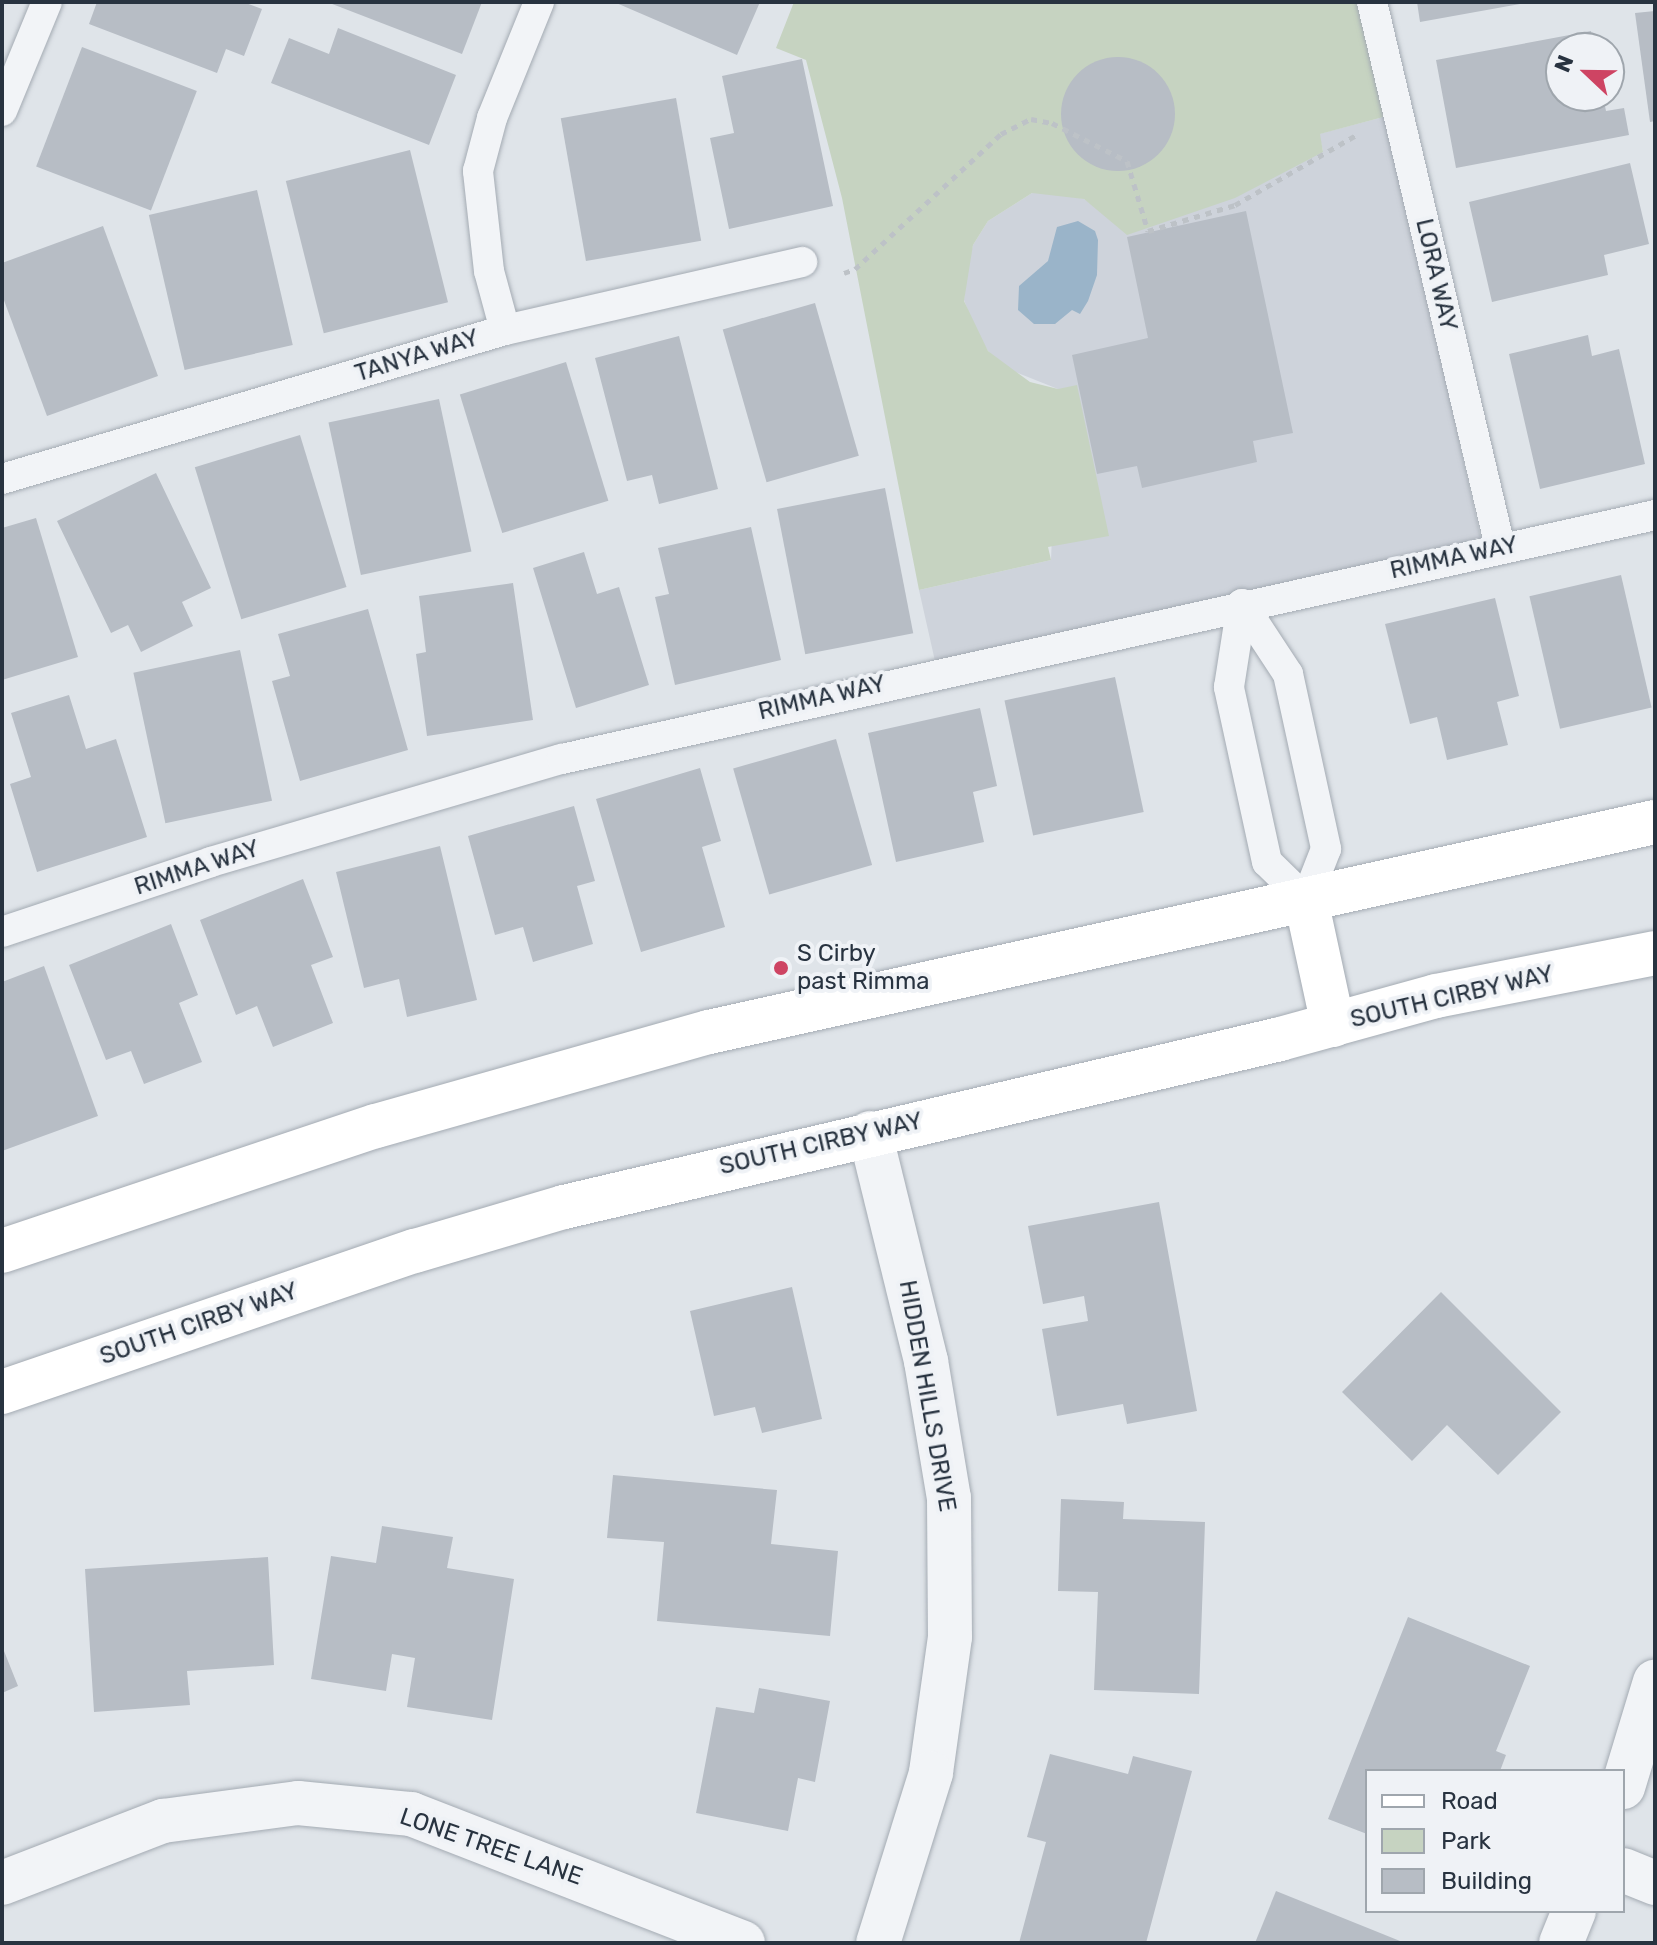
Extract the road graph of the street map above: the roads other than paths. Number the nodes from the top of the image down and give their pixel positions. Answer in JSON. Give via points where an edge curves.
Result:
{"nodes":[{"id":1,"x":47,"y":2,"type":"edge"},
{"id":2,"x":539,"y":2,"type":"edge"},
{"id":3,"x":1372,"y":2,"type":"edge"},
{"id":4,"x":2,"y":111,"type":"edge"},
{"id":5,"x":802,"y":262,"type":"road end"},
{"id":6,"x":505,"y":330,"type":"junction"},
{"id":7,"x":2,"y":479,"type":"edge"},
{"id":8,"x":1655,"y":515,"type":"edge"},
{"id":9,"x":1500,"y":547,"type":"junction"},
{"id":10,"x":1242,"y":604,"type":"junction"},
{"id":11,"x":1655,"y":822,"type":"edge"},
{"id":12,"x":1306,"y":900,"type":"junction"},
{"id":13,"x":2,"y":932,"type":"edge"},
{"id":14,"x":1655,"y":953,"type":"edge"},
{"id":15,"x":1333,"y":1025,"type":"junction"},
{"id":16,"x":870,"y":1133,"type":"junction"},
{"id":17,"x":2,"y":1251,"type":"edge"},
{"id":18,"x":2,"y":1392,"type":"edge"},
{"id":19,"x":1655,"y":1682,"type":"edge"},
{"id":20,"x":1625,"y":1780,"type":"edge"},
{"id":21,"x":1625,"y":1871,"type":"edge"},
{"id":22,"x":2,"y":1883,"type":"edge"},
{"id":23,"x":1655,"y":1883,"type":"edge"},
{"id":24,"x":1573,"y":1913,"type":"edge"},
{"id":25,"x":743,"y":1943,"type":"edge"},
{"id":26,"x":878,"y":1943,"type":"edge"},
{"id":27,"x":1561,"y":1943,"type":"edge"}],
"edges":[{"from":1,"to":4,"type":"lane"},
{"from":2,"to":6,"type":"lane","name":"TANYA WAY","via":[[492,118],[478,171],[489,271]]},
{"from":3,"to":9,"type":"lane","name":"LORA WAY"},
{"from":5,"to":6,"type":"lane"},
{"from":6,"to":7,"type":"lane","name":"TANYA WAY"},
{"from":8,"to":9,"type":"lane","name":"RIMMA WAY"},
{"from":9,"to":10,"type":"lane","name":"RIMMA WAY"},
{"from":10,"to":12,"type":"lane","via":[[1229,687],[1267,862]]},
{"from":10,"to":12,"type":"lane","via":[[1288,674],[1298,718],[1326,849]]},
{"from":10,"to":13,"type":"lane","name":"RIMMA WAY","via":[[562,759],[211,862]]},
{"from":11,"to":12,"type":"main road"},
{"from":12,"to":15,"type":"main road"},
{"from":12,"to":17,"type":"main road","via":[[709,1032],[376,1126]]},
{"from":14,"to":15,"type":"main road","name":"SOUTH CIRBY WAY","via":[[1436,996]]},
{"from":15,"to":16,"type":"main road","name":"SOUTH CIRBY WAY"},
{"from":16,"to":18,"type":"main road","name":"SOUTH CIRBY WAY","via":[[564,1207],[415,1251]]},
{"from":16,"to":26,"type":"street","name":"HIDDEN HILLS DRIVE","via":[[926,1361],[949,1514],[950,1637],[931,1773]]},
{"from":19,"to":20,"type":"street"},
{"from":21,"to":23,"type":"street"},
{"from":22,"to":25,"type":"street","name":"LONE TREE LANE","via":[[163,1821],[298,1803],[411,1814]]},
{"from":24,"to":27,"type":"street"}]}
